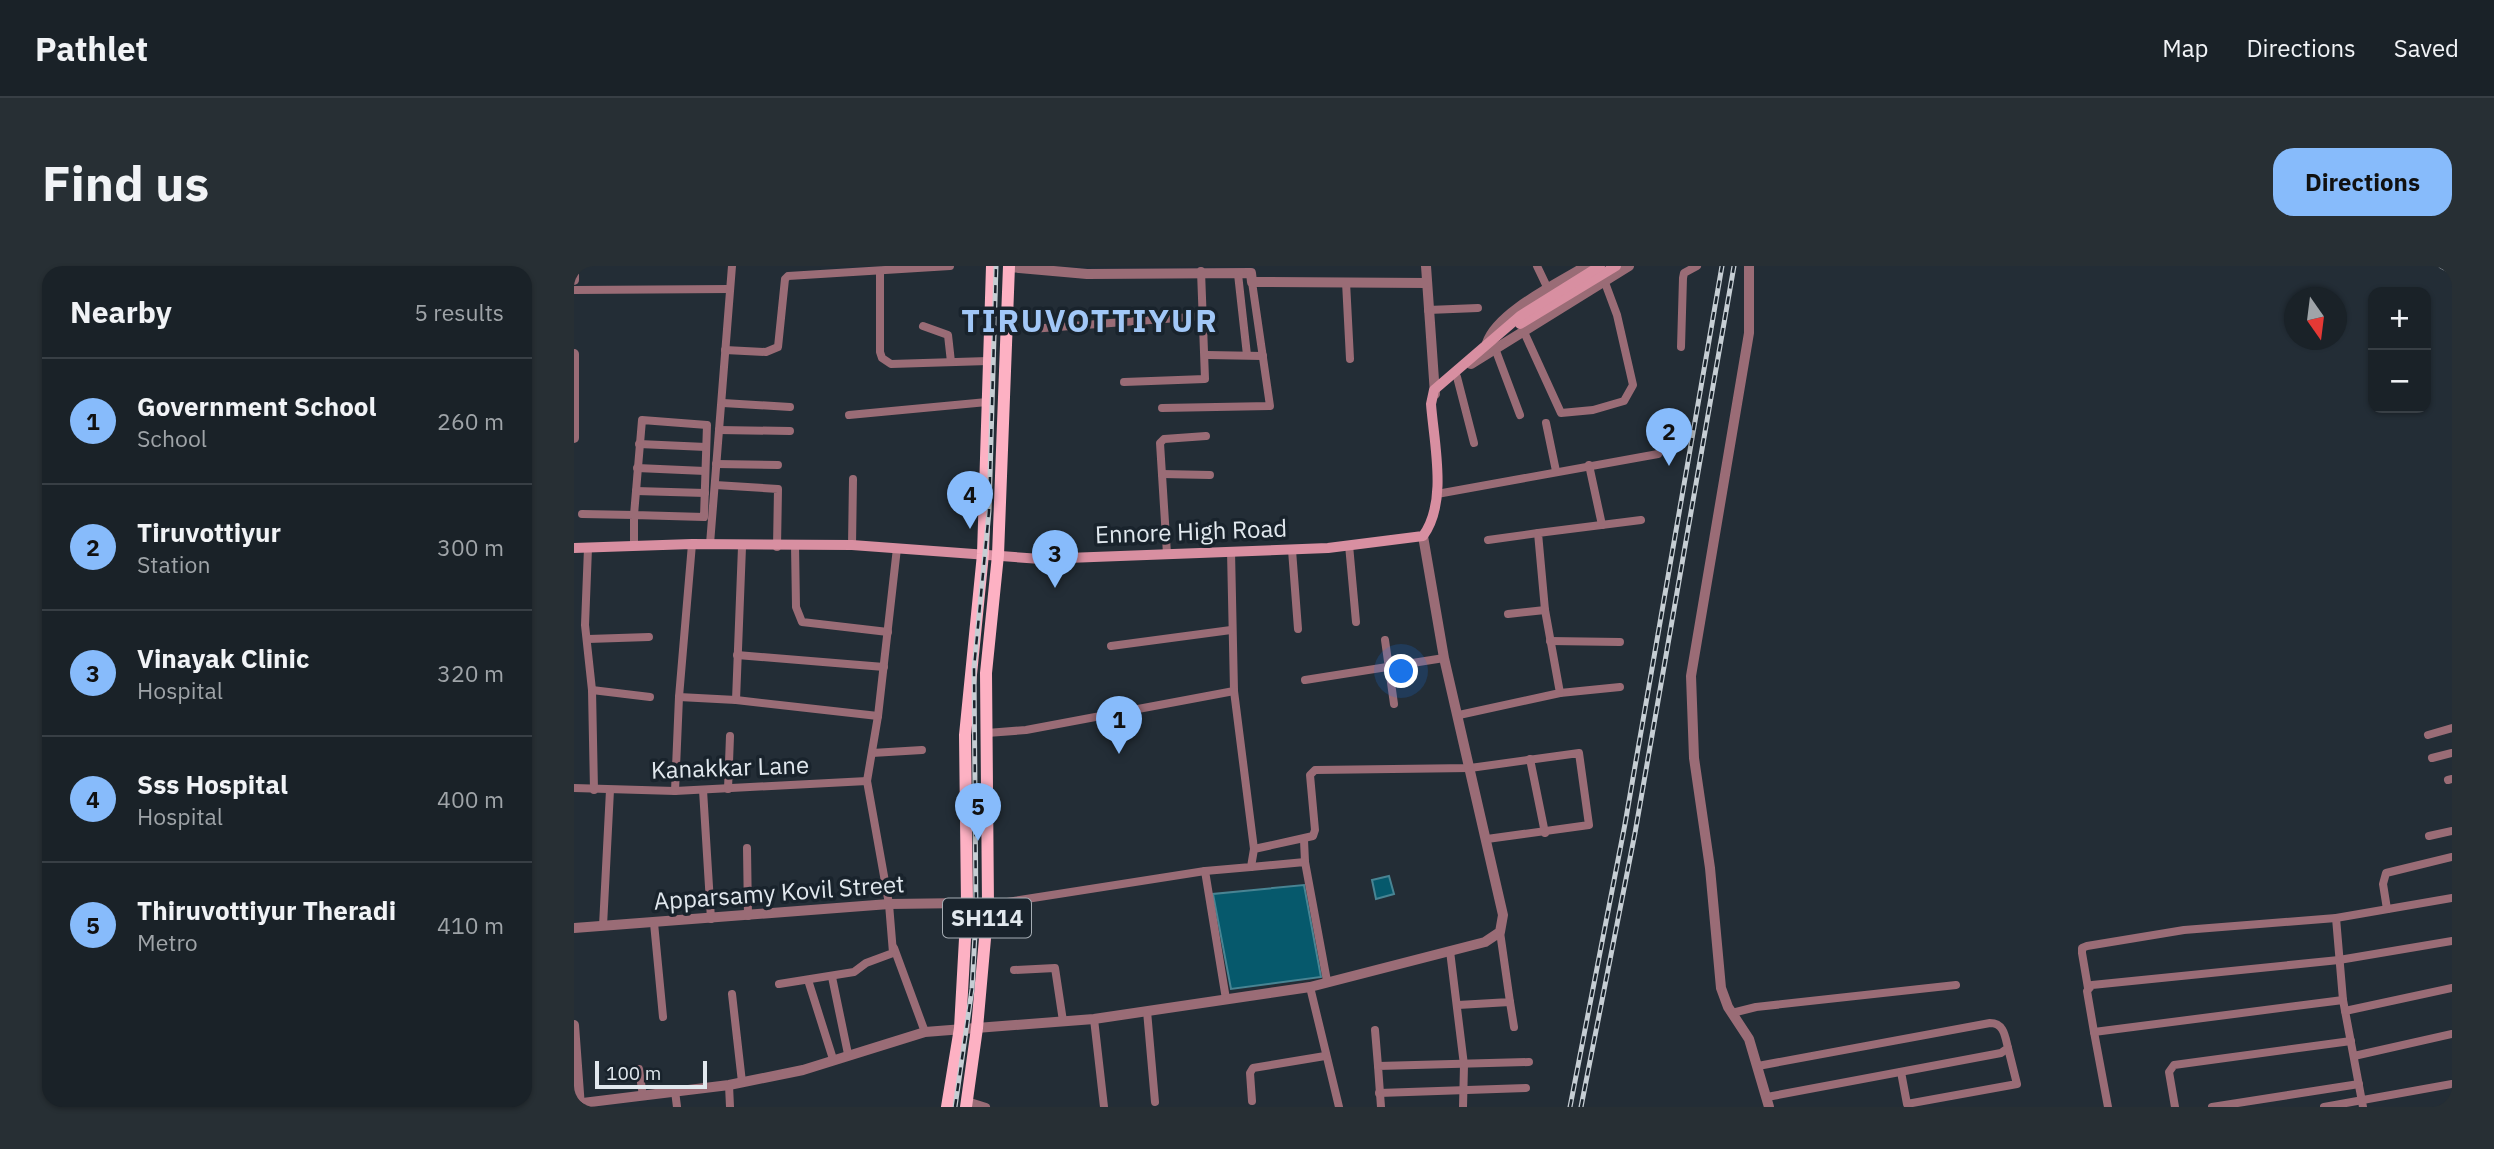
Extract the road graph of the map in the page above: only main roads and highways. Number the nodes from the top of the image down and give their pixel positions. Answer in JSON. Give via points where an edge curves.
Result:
{"nodes":[{"id":1,"x":992,"y":266,"type":"edge"},
{"id":2,"x":1009,"y":266,"type":"edge"},
{"id":3,"x":1600,"y":266,"type":"edge"},
{"id":4,"x":1616,"y":266,"type":"edge"},
{"id":5,"x":1522,"y":323,"type":"junction"},
{"id":6,"x":1434,"y":398,"type":"junction"},
{"id":7,"x":574,"y":548,"type":"edge"},
{"id":8,"x":983,"y":554,"type":"junction"},
{"id":9,"x":998,"y":555,"type":"junction"},
{"id":10,"x":967,"y":1104,"type":"edge"},
{"id":11,"x":947,"y":1107,"type":"edge"}],
"edges":[{"from":1,"to":8,"type":"main road","number":"SH114"},
{"from":2,"to":9,"type":"main road","number":"SH114"},
{"from":3,"to":5,"type":"main road"},
{"from":4,"to":5,"type":"main road"},
{"from":5,"to":6,"type":"main road"},
{"from":5,"to":6,"type":"main road","via":[[1487,343],[1441,382]]},
{"from":6,"to":9,"type":"main road","name":"Ennore High Road","via":[[1437,494],[1431,525],[1423,536],[1292,550],[1041,559]]},
{"from":7,"to":8,"type":"main road","name":"Ennore High Road","via":[[852,545]]},
{"from":8,"to":9,"type":"main road","name":"Ennore High Road"},
{"from":8,"to":11,"type":"main road","number":"SH114","via":[[965,735],[967,903],[960,1028]]},
{"from":9,"to":10,"type":"main road","number":"SH114","via":[[986,673],[988,905]]}]}
